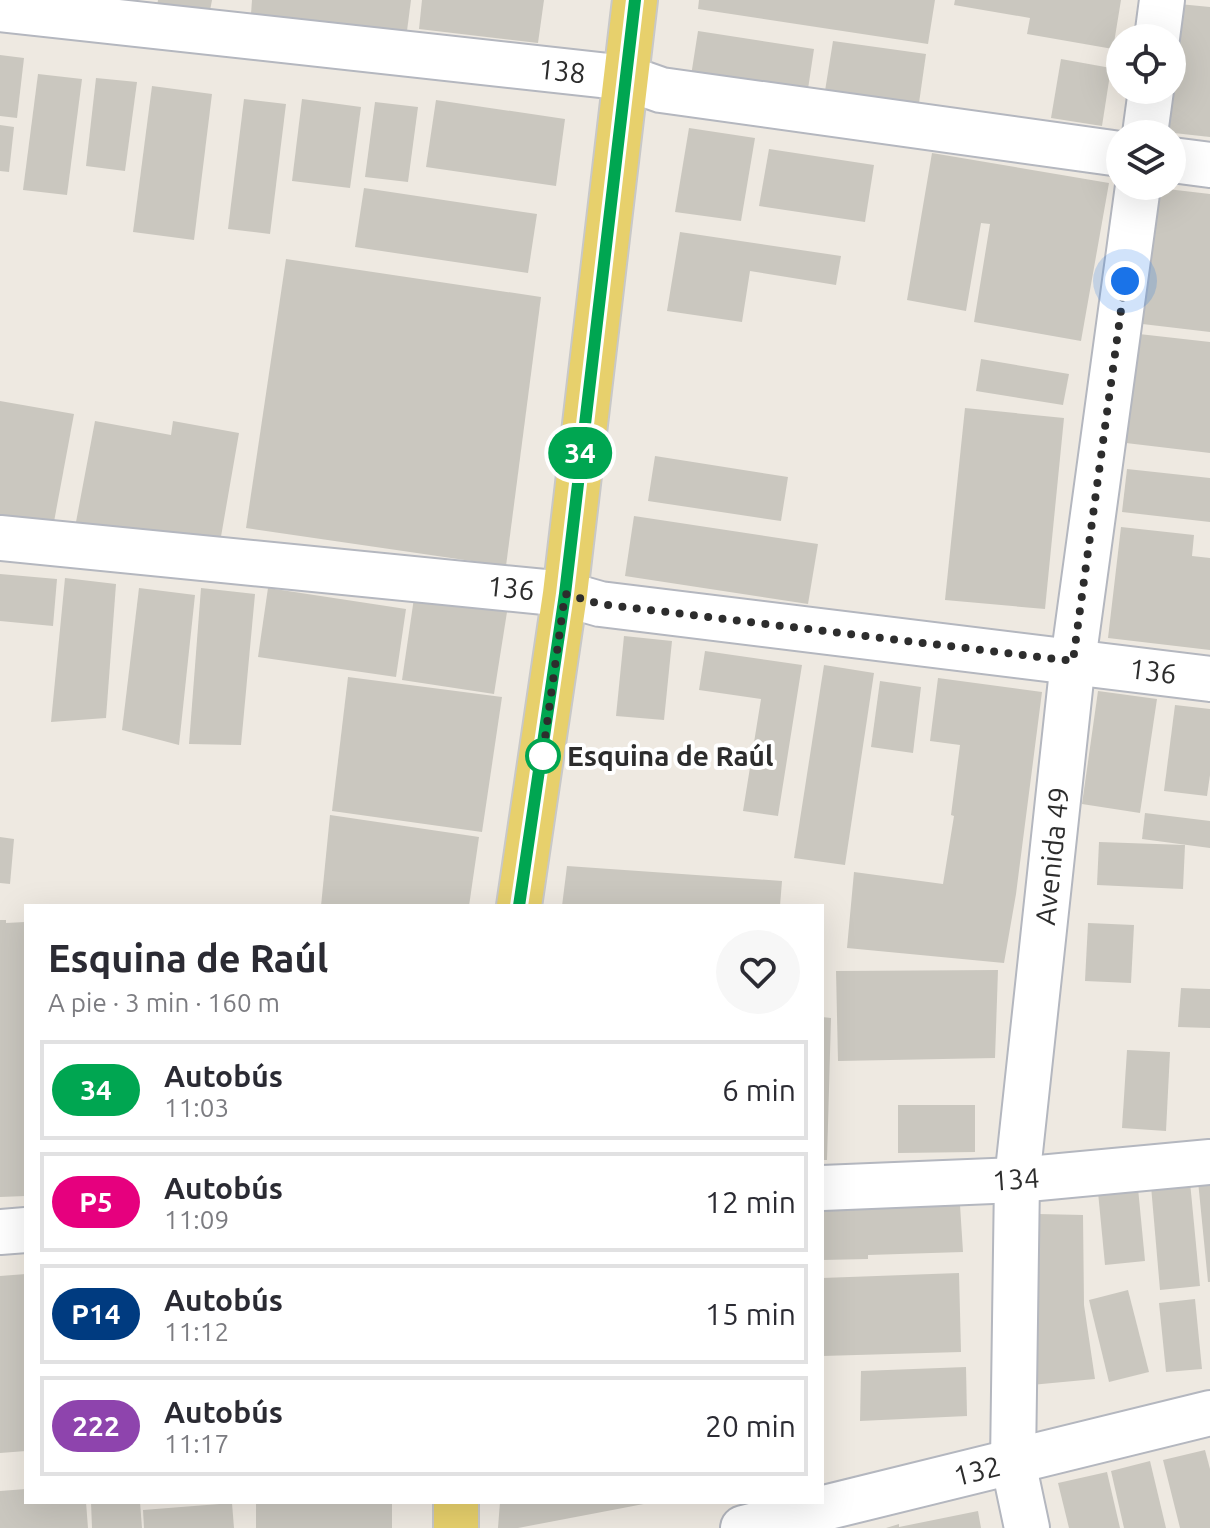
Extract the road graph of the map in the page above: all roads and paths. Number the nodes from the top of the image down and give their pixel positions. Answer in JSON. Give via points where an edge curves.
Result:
{"nodes":[{"id":1,"x":635,"y":0,"type":"edge"},
{"id":2,"x":1162,"y":0,"type":"edge"},
{"id":3,"x":0,"y":9,"type":"edge"},
{"id":4,"x":1159,"y":24,"type":"edge"},
{"id":5,"x":627,"y":78,"type":"junction"},
{"id":6,"x":1106,"y":152,"type":"edge"},
{"id":7,"x":1186,"y":162,"type":"edge"},
{"id":8,"x":1210,"y":165,"type":"edge"},
{"id":9,"x":1136,"y":200,"type":"edge"},
{"id":10,"x":0,"y":538,"type":"edge"},
{"id":11,"x":565,"y":594,"type":"junction"},
{"id":12,"x":1073,"y":661,"type":"junction"},
{"id":13,"x":1210,"y":679,"type":"edge"},
{"id":14,"x":519,"y":904,"type":"edge"},
{"id":15,"x":1210,"y":1162,"type":"edge"},
{"id":16,"x":1017,"y":1180,"type":"junction"},
{"id":17,"x":824,"y":1188,"type":"edge"},
{"id":18,"x":24,"y":1230,"type":"edge"},
{"id":19,"x":0,"y":1232,"type":"edge"},
{"id":20,"x":1210,"y":1413,"type":"edge"},
{"id":21,"x":1013,"y":1462,"type":"junction"},
{"id":22,"x":456,"y":1504,"type":"edge"},
{"id":23,"x":456,"y":1528,"type":"edge"},
{"id":24,"x":743,"y":1528,"type":"edge"},
{"id":25,"x":1027,"y":1528,"type":"edge"}],
"edges":[{"from":1,"to":5,"type":"main road"},
{"from":2,"to":4,"type":"street"},
{"from":3,"to":5,"type":"street","name":"138"},
{"from":5,"to":6,"type":"street","name":"138","via":[[661,90]]},
{"from":5,"to":11,"type":"main road"},
{"from":7,"to":8,"type":"street"},
{"from":9,"to":12,"type":"street","name":"Avenida 49"},
{"from":10,"to":11,"type":"street","name":"136"},
{"from":11,"to":12,"type":"street","name":"136","via":[[600,604]]},
{"from":11,"to":14,"type":"main road"},
{"from":12,"to":13,"type":"street","name":"136"},
{"from":12,"to":16,"type":"street","name":"Avenida 49"},
{"from":15,"to":16,"type":"street","name":"134"},
{"from":16,"to":17,"type":"street","name":"134"},
{"from":16,"to":21,"type":"street","name":"Avenida 49"},
{"from":18,"to":19,"type":"street"},
{"from":20,"to":21,"type":"street","name":"132"},
{"from":21,"to":24,"type":"street","name":"132"},
{"from":21,"to":25,"type":"street","name":"Avenida 49"},
{"from":22,"to":23,"type":"main road"}]}
